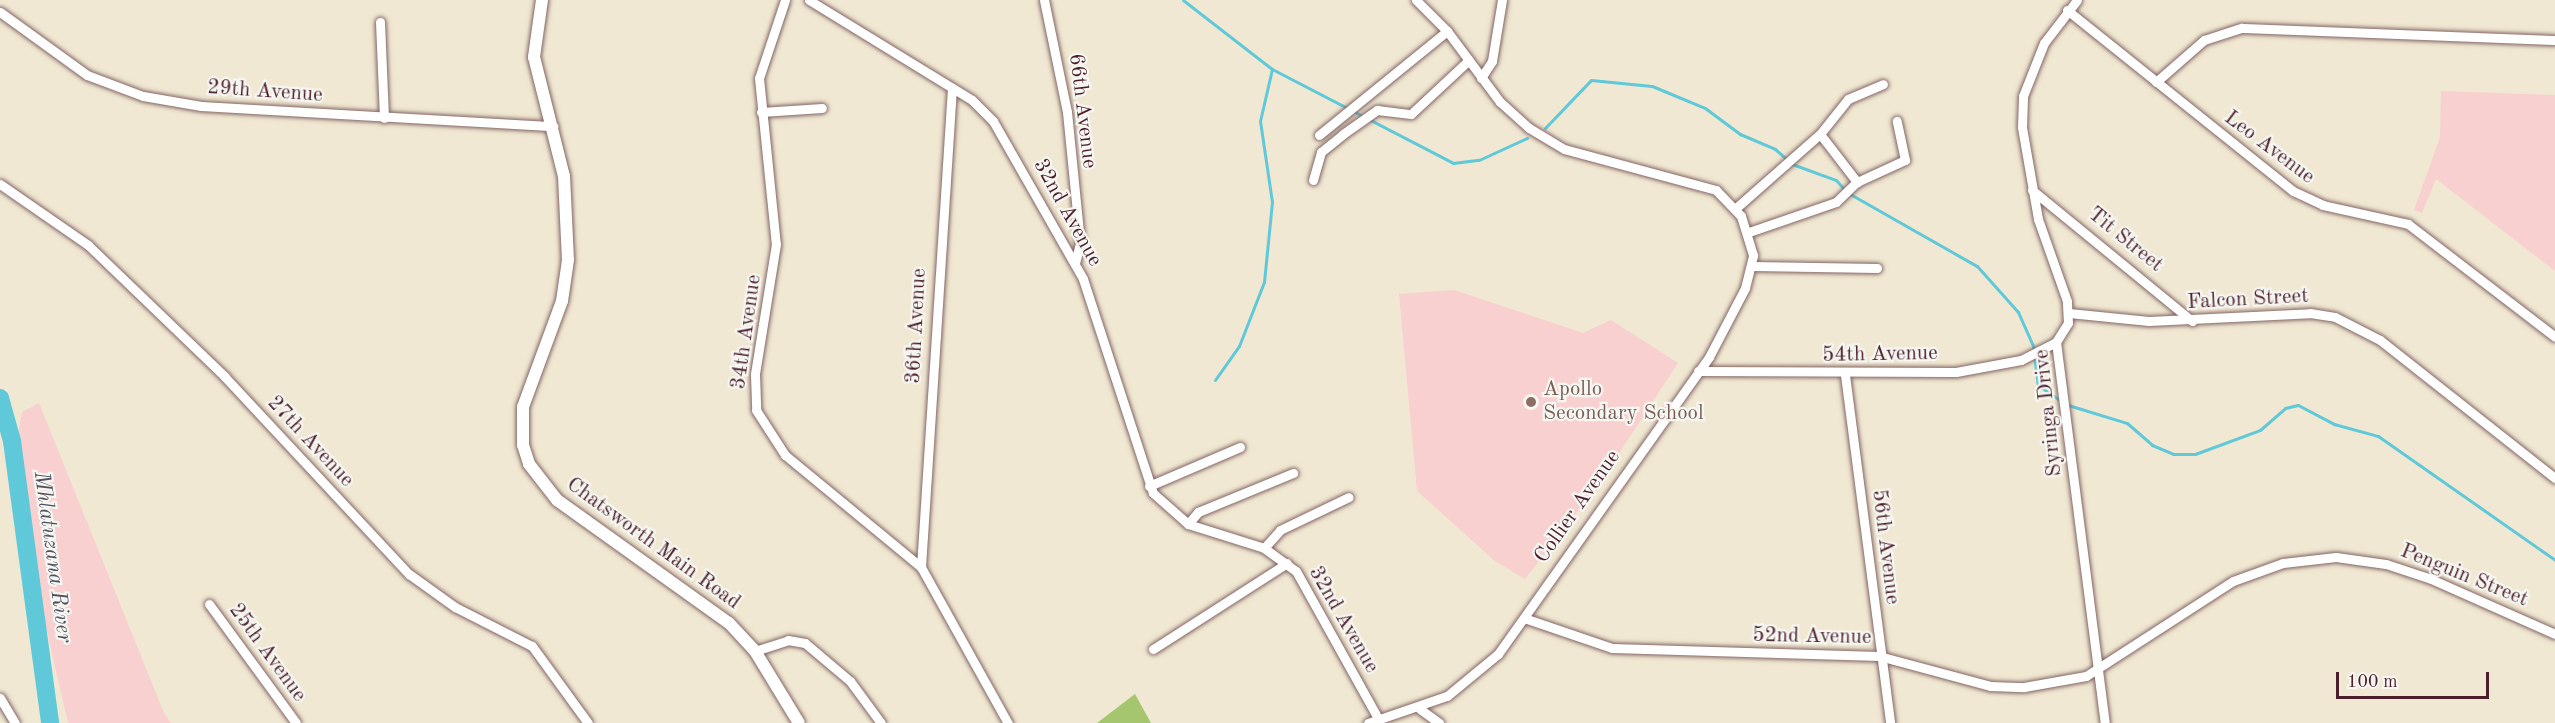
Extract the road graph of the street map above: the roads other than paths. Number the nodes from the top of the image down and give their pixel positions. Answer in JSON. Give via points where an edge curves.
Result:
{"nodes":[{"id":1,"x":542,"y":0,"type":"edge"},
{"id":2,"x":785,"y":0,"type":"edge"},
{"id":3,"x":808,"y":0,"type":"edge"},
{"id":4,"x":1044,"y":0,"type":"edge"},
{"id":5,"x":1416,"y":0,"type":"edge"},
{"id":6,"x":1502,"y":0,"type":"edge"},
{"id":7,"x":2077,"y":0,"type":"edge"},
{"id":8,"x":2067,"y":10,"type":"junction"},
{"id":9,"x":0,"y":12,"type":"edge"},
{"id":10,"x":380,"y":22,"type":"dead end"},
{"id":11,"x":1447,"y":31,"type":"junction"},
{"id":12,"x":2555,"y":40,"type":"edge"},
{"id":13,"x":1469,"y":60,"type":"junction"},
{"id":14,"x":1481,"y":78,"type":"junction"},
{"id":15,"x":2156,"y":82,"type":"junction"},
{"id":16,"x":1882,"y":84,"type":"dead end"},
{"id":17,"x":952,"y":88,"type":"junction"},
{"id":18,"x":822,"y":108,"type":"dead end"},
{"id":19,"x":761,"y":112,"type":"junction"},
{"id":20,"x":384,"y":118,"type":"junction"},
{"id":21,"x":1897,"y":121,"type":"dead end"},
{"id":22,"x":553,"y":126,"type":"junction"},
{"id":23,"x":1820,"y":134,"type":"junction"},
{"id":24,"x":1319,"y":135,"type":"dead end"},
{"id":25,"x":1312,"y":180,"type":"dead end"},
{"id":26,"x":1857,"y":182,"type":"junction"},
{"id":27,"x":0,"y":184,"type":"edge"},
{"id":28,"x":2032,"y":190,"type":"junction"},
{"id":29,"x":1736,"y":208,"type":"junction"},
{"id":30,"x":1749,"y":232,"type":"junction"},
{"id":31,"x":1075,"y":263,"type":"junction"},
{"id":32,"x":1752,"y":266,"type":"junction"},
{"id":33,"x":1877,"y":268,"type":"dead end"},
{"id":34,"x":2069,"y":313,"type":"junction"},
{"id":35,"x":2192,"y":321,"type":"junction"},
{"id":36,"x":2555,"y":337,"type":"edge"},
{"id":37,"x":2056,"y":342,"type":"junction"},
{"id":38,"x":1698,"y":371,"type":"junction"},
{"id":39,"x":1845,"y":375,"type":"junction"},
{"id":40,"x":1240,"y":447,"type":"dead end"},
{"id":41,"x":1293,"y":473,"type":"dead end"},
{"id":42,"x":2555,"y":478,"type":"edge"},
{"id":43,"x":1149,"y":486,"type":"junction"},
{"id":44,"x":1349,"y":497,"type":"dead end"},
{"id":45,"x":1188,"y":524,"type":"junction"},
{"id":46,"x":1264,"y":548,"type":"junction"},
{"id":47,"x":1287,"y":563,"type":"junction"},
{"id":48,"x":921,"y":567,"type":"junction"},
{"id":49,"x":209,"y":604,"type":"dead end"},
{"id":50,"x":1524,"y":618,"type":"junction"},
{"id":51,"x":2555,"y":634,"type":"edge"},
{"id":52,"x":1153,"y":649,"type":"dead end"},
{"id":53,"x":754,"y":651,"type":"junction"},
{"id":54,"x":1880,"y":656,"type":"junction"},
{"id":55,"x":2099,"y":669,"type":"junction"},
{"id":56,"x":0,"y":698,"type":"edge"},
{"id":57,"x":1420,"y":709,"type":"junction"},
{"id":58,"x":1379,"y":720,"type":"junction"},
{"id":59,"x":15,"y":723,"type":"edge"},
{"id":60,"x":296,"y":723,"type":"edge"},
{"id":61,"x":588,"y":723,"type":"edge"},
{"id":62,"x":799,"y":723,"type":"edge"},
{"id":63,"x":881,"y":723,"type":"edge"},
{"id":64,"x":1008,"y":723,"type":"edge"},
{"id":65,"x":1368,"y":723,"type":"edge"},
{"id":66,"x":1439,"y":723,"type":"edge"},
{"id":67,"x":1890,"y":723,"type":"edge"},
{"id":68,"x":2105,"y":723,"type":"edge"}],
"edges":[{"from":1,"to":22,"type":"street","name":"Chatsworth Main Road","via":[[534,57]]},
{"from":2,"to":19,"type":"street","name":"34th Avenue","via":[[761,63]]},
{"from":3,"to":17,"type":"street","name":"32nd Avenue"},
{"from":4,"to":31,"type":"street","name":"66th Avenue","via":[[1067,112],[1080,243]]},
{"from":5,"to":11,"type":"street","name":"Collier Avenue"},
{"from":6,"to":14,"type":"street","via":[[1492,61]]},
{"from":7,"to":8,"type":"street"},
{"from":8,"to":15,"type":"street","name":"Leo Avenue"},
{"from":8,"to":28,"type":"street","via":[[2044,43],[2023,96]]},
{"from":9,"to":20,"type":"street","name":"29th Avenue","via":[[87,75],[143,96],[201,106]]},
{"from":10,"to":20,"type":"street"},
{"from":11,"to":13,"type":"street","name":"Collier Avenue"},
{"from":11,"to":24,"type":"street","via":[[1350,114]]},
{"from":12,"to":15,"type":"street","via":[[2242,28],[2204,40]]},
{"from":13,"to":14,"type":"street","name":"Collier Avenue"},
{"from":13,"to":25,"type":"street","via":[[1411,114],[1371,114],[1358,123],[1321,152]]},
{"from":14,"to":29,"type":"street","name":"Collier Avenue","via":[[1515,117],[1553,143],[1697,182]]},
{"from":15,"to":36,"type":"street","name":"Leo Avenue","via":[[2293,191],[2316,203],[2408,224]]},
{"from":16,"to":23,"type":"street","via":[[1848,99]]},
{"from":17,"to":31,"type":"street","name":"32nd Avenue","via":[[993,121]]},
{"from":17,"to":48,"type":"street","name":"36th Avenue"},
{"from":18,"to":19,"type":"street"},
{"from":19,"to":48,"type":"street","name":"34th Avenue","via":[[776,244],[754,385],[760,420],[800,469]]},
{"from":20,"to":22,"type":"street","name":"29th Avenue"},
{"from":21,"to":26,"type":"street","via":[[1905,160]]},
{"from":22,"to":53,"type":"street","name":"Chatsworth Main Road","via":[[564,176],[568,260],[562,301],[523,407],[522,445],[529,464],[557,500],[729,623]]},
{"from":23,"to":26,"type":"street"},
{"from":23,"to":29,"type":"street"},
{"from":26,"to":30,"type":"street","via":[[1836,202]]},
{"from":27,"to":61,"type":"street","name":"27th Avenue","via":[[88,245],[225,377],[409,574],[455,608],[532,646]]},
{"from":28,"to":34,"type":"street"},
{"from":28,"to":35,"type":"street","name":"Tit Street"},
{"from":29,"to":30,"type":"street","name":"Collier Avenue"},
{"from":30,"to":32,"type":"street","name":"Collier Avenue"},
{"from":31,"to":43,"type":"street","name":"32nd Avenue"},
{"from":32,"to":33,"type":"street"},
{"from":32,"to":38,"type":"street","name":"Collier Avenue","via":[[1730,320]]},
{"from":34,"to":35,"type":"street","name":"Falcon Street"},
{"from":34,"to":37,"type":"street","name":"Syringa Drive"},
{"from":35,"to":42,"type":"street","name":"Falcon Street","via":[[2310,313],[2356,325]]},
{"from":37,"to":39,"type":"street","name":"54th Avenue","via":[[2021,360],[1956,372]]},
{"from":37,"to":55,"type":"street","name":"Syringa Drive"},
{"from":38,"to":39,"type":"street","name":"54th Avenue"},
{"from":38,"to":50,"type":"street","name":"Collier Avenue"},
{"from":39,"to":54,"type":"street","name":"56th Avenue"},
{"from":40,"to":43,"type":"street"},
{"from":41,"to":45,"type":"street","via":[[1198,512]]},
{"from":43,"to":45,"type":"street","name":"32nd Avenue"},
{"from":44,"to":46,"type":"street","via":[[1280,530]]},
{"from":45,"to":46,"type":"street","name":"32nd Avenue"},
{"from":46,"to":47,"type":"street","name":"32nd Avenue"},
{"from":47,"to":52,"type":"street"},
{"from":47,"to":58,"type":"street","name":"32nd Avenue","via":[[1303,581]]},
{"from":48,"to":64,"type":"street","name":"34th Avenue"},
{"from":49,"to":60,"type":"street","name":"25th Avenue"},
{"from":50,"to":54,"type":"street","name":"52nd Avenue","via":[[1596,645],[1628,650]]},
{"from":50,"to":57,"type":"street","name":"Collier Avenue","via":[[1485,669]]},
{"from":51,"to":55,"type":"street","name":"Penguin Street","via":[[2386,564],[2336,557],[2305,560],[2233,581]]},
{"from":53,"to":62,"type":"street","name":"Chatsworth Main Road"},
{"from":53,"to":63,"type":"street","via":[[788,640],[805,643],[850,681]]},
{"from":54,"to":55,"type":"street","name":"52nd Avenue","via":[[2001,687],[2086,676]]},
{"from":54,"to":67,"type":"street","name":"56th Avenue"},
{"from":55,"to":68,"type":"street","name":"Syringa Drive"},
{"from":56,"to":59,"type":"street"},
{"from":57,"to":58,"type":"street","name":"Collier Avenue"},
{"from":57,"to":66,"type":"street"},
{"from":58,"to":65,"type":"street","name":"Collier Avenue"}]}
